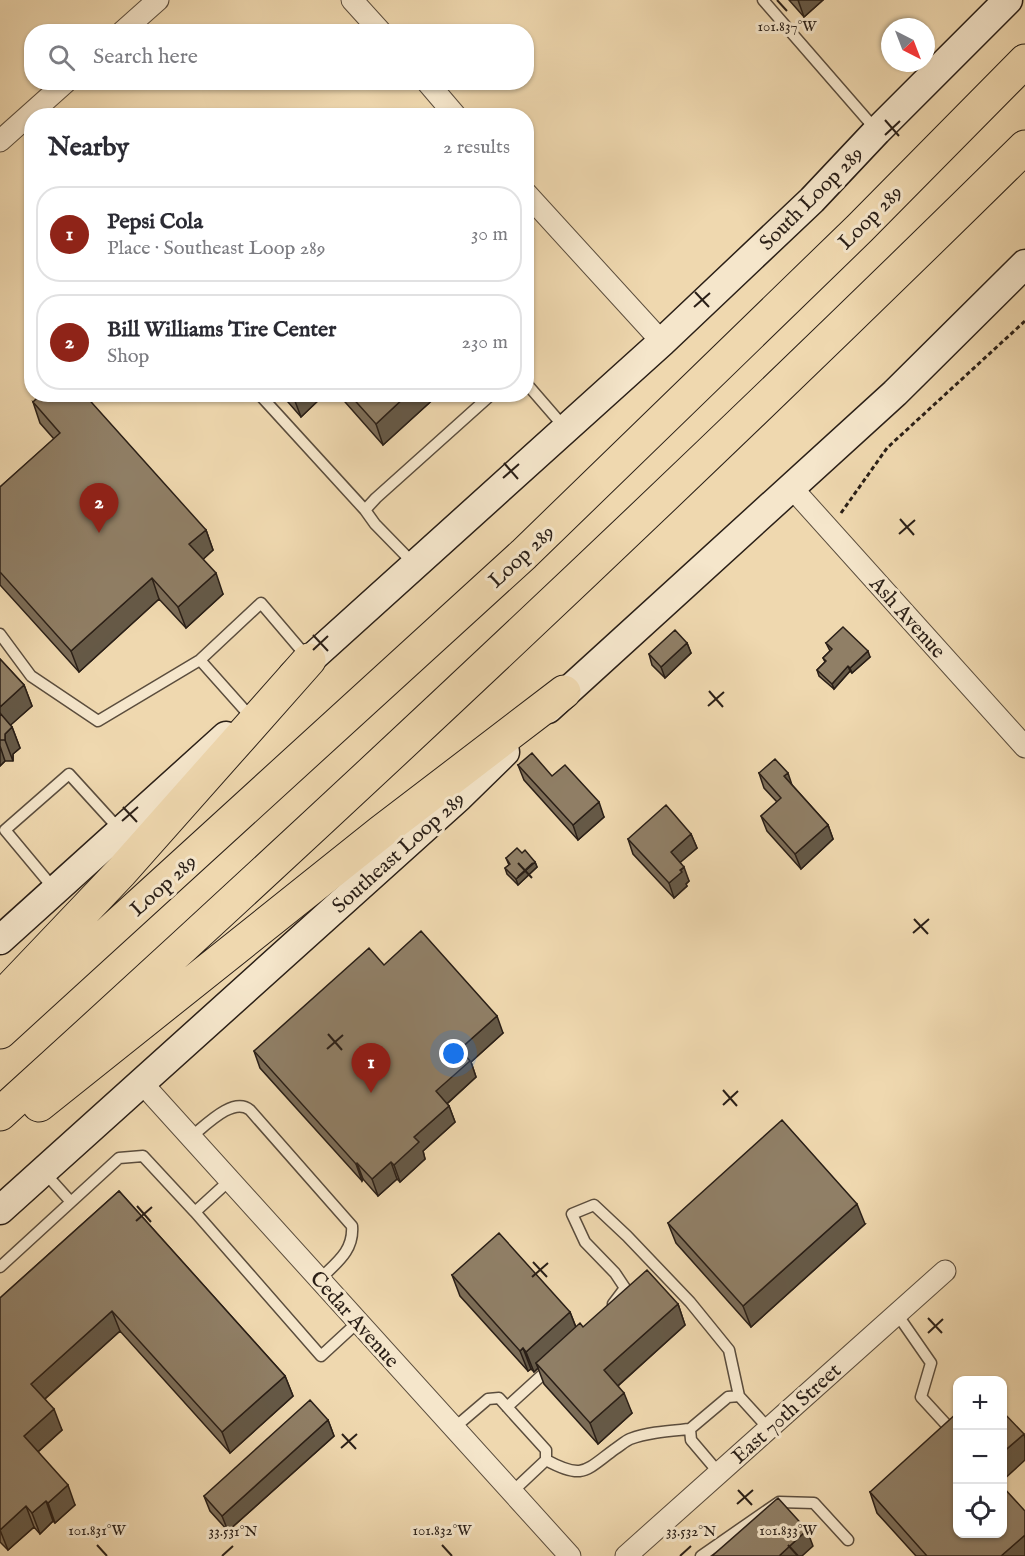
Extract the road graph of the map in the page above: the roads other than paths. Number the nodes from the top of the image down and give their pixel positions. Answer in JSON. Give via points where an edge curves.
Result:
{"nodes":[{"id":1,"x":158,"y":0,"type":"edge"},
{"id":2,"x":352,"y":0,"type":"edge"},
{"id":3,"x":763,"y":0,"type":"edge"},
{"id":4,"x":1008,"y":0,"type":"edge"},
{"id":5,"x":132,"y":24,"type":"edge"},
{"id":6,"x":374,"y":24,"type":"edge"},
{"id":7,"x":1025,"y":61,"type":"edge"},
{"id":8,"x":57,"y":90,"type":"edge"},
{"id":9,"x":434,"y":90,"type":"edge"},
{"id":10,"x":37,"y":108,"type":"edge"},
{"id":11,"x":449,"y":108,"type":"edge"},
{"id":12,"x":24,"y":120,"type":"edge"},
{"id":13,"x":877,"y":131,"type":"junction"},
{"id":14,"x":0,"y":141,"type":"edge"},
{"id":15,"x":1025,"y":147,"type":"edge"},
{"id":16,"x":534,"y":202,"type":"edge"},
{"id":17,"x":1025,"y":264,"type":"edge"},
{"id":18,"x":1025,"y":285,"type":"edge"},
{"id":19,"x":662,"y":342,"type":"junction"},
{"id":20,"x":534,"y":392,"type":"edge"},
{"id":21,"x":895,"y":393,"type":"junction"},
{"id":22,"x":266,"y":402,"type":"edge"},
{"id":23,"x":483,"y":402,"type":"edge"},
{"id":24,"x":566,"y":429,"type":"junction"},
{"id":25,"x":792,"y":488,"type":"junction"},
{"id":26,"x":365,"y":510,"type":"junction"},
{"id":27,"x":415,"y":566,"type":"junction"},
{"id":28,"x":0,"y":634,"type":"edge"},
{"id":29,"x":200,"y":660,"type":"junction"},
{"id":30,"x":309,"y":660,"type":"junction"},
{"id":31,"x":564,"y":692,"type":"junction"},
{"id":32,"x":249,"y":715,"type":"junction"},
{"id":33,"x":1025,"y":747,"type":"edge"},
{"id":34,"x":3,"y":828,"type":"edge"},
{"id":35,"x":120,"y":830,"type":"junction"},
{"id":36,"x":55,"y":890,"type":"junction"},
{"id":37,"x":0,"y":940,"type":"edge"},
{"id":38,"x":0,"y":999,"type":"edge"},
{"id":39,"x":0,"y":1032,"type":"edge"},
{"id":40,"x":141,"y":1082,"type":"junction"},
{"id":41,"x":0,"y":1114,"type":"edge"},
{"id":42,"x":0,"y":1136,"type":"edge"},
{"id":43,"x":191,"y":1137,"type":"junction"},
{"id":44,"x":43,"y":1172,"type":"junction"},
{"id":45,"x":230,"y":1180,"type":"junction"},
{"id":46,"x":71,"y":1202,"type":"junction"},
{"id":47,"x":0,"y":1210,"type":"edge"},
{"id":48,"x":195,"y":1212,"type":"junction"},
{"id":49,"x":0,"y":1267,"type":"edge"},
{"id":50,"x":945,"y":1271,"type":"dead end"},
{"id":51,"x":320,"y":1279,"type":"junction"},
{"id":52,"x":605,"y":1313,"type":"edge"},
{"id":53,"x":897,"y":1314,"type":"junction"},
{"id":54,"x":358,"y":1323,"type":"junction"},
{"id":55,"x":558,"y":1361,"type":"edge"},
{"id":56,"x":739,"y":1396,"type":"junction"},
{"id":57,"x":507,"y":1407,"type":"junction"},
{"id":58,"x":454,"y":1428,"type":"junction"},
{"id":59,"x":690,"y":1429,"type":"junction"},
{"id":60,"x":769,"y":1429,"type":"junction"},
{"id":61,"x":953,"y":1432,"type":"edge"},
{"id":62,"x":546,"y":1460,"type":"junction"},
{"id":63,"x":719,"y":1473,"type":"junction"},
{"id":64,"x":512,"y":1492,"type":"junction"},
{"id":65,"x":848,"y":1540,"type":"dead end"},
{"id":66,"x":570,"y":1556,"type":"edge"},
{"id":67,"x":626,"y":1556,"type":"edge"},
{"id":68,"x":701,"y":1556,"type":"edge"}],
"edges":[{"from":1,"to":5,"type":"street"},
{"from":2,"to":6,"type":"street"},
{"from":3,"to":13,"type":"lane"},
{"from":4,"to":13,"type":"main road","name":"South Loop 289"},
{"from":7,"to":39,"type":"highway","name":"Loop 289","via":[[860,228],[524,554]]},
{"from":8,"to":10,"type":"street"},
{"from":9,"to":11,"type":"street"},
{"from":12,"to":14,"type":"street"},
{"from":13,"to":19,"type":"main road","name":"South Loop 289","via":[[812,200]]},
{"from":15,"to":41,"type":"highway","via":[[556,601]]},
{"from":16,"to":19,"type":"street"},
{"from":17,"to":21,"type":"main road"},
{"from":18,"to":21,"type":"main road","via":[[931,367]]},
{"from":19,"to":24,"type":"main road"},
{"from":20,"to":24,"type":"lane"},
{"from":21,"to":25,"type":"main road"},
{"from":22,"to":26,"type":"lane"},
{"from":23,"to":26,"type":"lane"},
{"from":24,"to":27,"type":"main road"},
{"from":25,"to":31,"type":"main road","name":"Southeast Loop 289"},
{"from":25,"to":33,"type":"street","name":"Ash Avenue"},
{"from":26,"to":27,"type":"lane"},
{"from":27,"to":30,"type":"main road"},
{"from":28,"to":29,"type":"lane","via":[[31,676],[98,721]]},
{"from":29,"to":30,"type":"lane","via":[[261,603]]},
{"from":29,"to":32,"type":"lane"},
{"from":30,"to":32,"type":"main road"},
{"from":30,"to":38,"type":"highway","via":[[121,872]]},
{"from":31,"to":40,"type":"main road","name":"Southeast Loop 289","via":[[459,797]]},
{"from":31,"to":42,"type":"highway","via":[[381,832]]},
{"from":32,"to":35,"type":"main road"},
{"from":34,"to":35,"type":"lane","via":[[69,774]]},
{"from":34,"to":36,"type":"lane"},
{"from":35,"to":36,"type":"main road"},
{"from":36,"to":37,"type":"main road"},
{"from":40,"to":43,"type":"street","name":"Cedar Avenue"},
{"from":40,"to":44,"type":"main road","name":"Southeast Loop 289"},
{"from":43,"to":45,"type":"street","name":"Cedar Avenue"},
{"from":43,"to":51,"type":"lane","via":[[235,1106],[250,1110],[352,1226],[350,1246]]},
{"from":44,"to":46,"type":"lane"},
{"from":44,"to":47,"type":"main road","name":"Southeast Loop 289"},
{"from":45,"to":48,"type":"lane"},
{"from":45,"to":51,"type":"street","name":"Cedar Avenue"},
{"from":46,"to":48,"type":"lane","via":[[119,1158],[143,1156]]},
{"from":46,"to":49,"type":"lane"},
{"from":48,"to":54,"type":"lane","via":[[321,1356]]},
{"from":50,"to":53,"type":"street","name":"East 70th Street"},
{"from":51,"to":54,"type":"street","name":"Cedar Avenue"},
{"from":52,"to":56,"type":"lane","via":[[625,1288],[585,1242],[572,1214],[594,1205],[690,1302],[729,1350]]},
{"from":53,"to":60,"type":"street","name":"East 70th Street"},
{"from":53,"to":61,"type":"lane","via":[[931,1363],[921,1397]]},
{"from":54,"to":58,"type":"street","name":"Cedar Avenue"},
{"from":55,"to":57,"type":"lane"},
{"from":56,"to":59,"type":"lane","via":[[728,1396]]},
{"from":56,"to":60,"type":"lane"},
{"from":57,"to":58,"type":"lane","via":[[499,1398],[488,1399]]},
{"from":57,"to":62,"type":"lane","via":[[546,1450]]},
{"from":58,"to":64,"type":"street","name":"Cedar Avenue"},
{"from":59,"to":62,"type":"lane","via":[[628,1440],[585,1471],[563,1469]]},
{"from":59,"to":63,"type":"lane","via":[[692,1440]]},
{"from":60,"to":63,"type":"street","name":"East 70th Street"},
{"from":62,"to":64,"type":"lane"},
{"from":63,"to":67,"type":"street","name":"East 70th Street"},
{"from":64,"to":66,"type":"street","name":"Cedar Avenue"},
{"from":65,"to":68,"type":"lane","via":[[814,1503],[779,1502]]}]}
